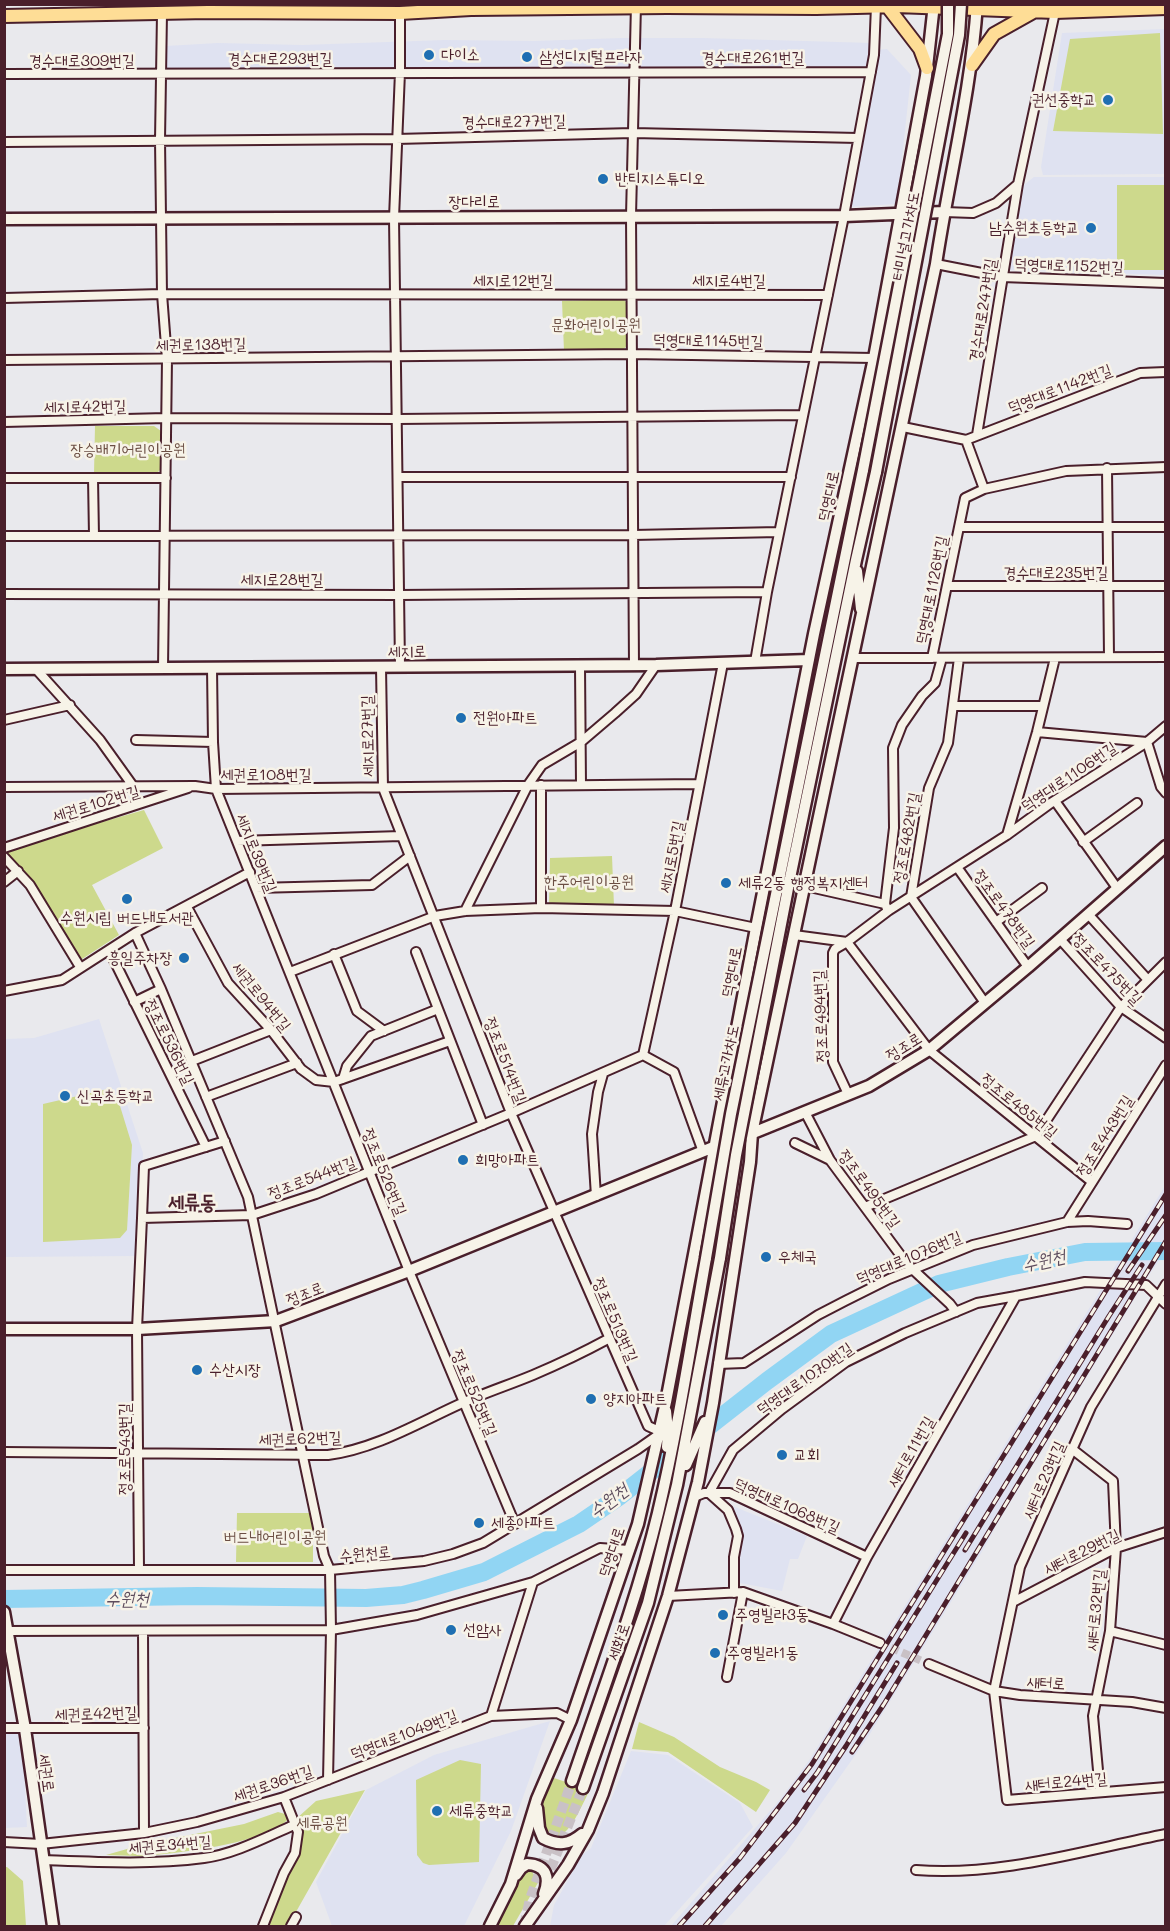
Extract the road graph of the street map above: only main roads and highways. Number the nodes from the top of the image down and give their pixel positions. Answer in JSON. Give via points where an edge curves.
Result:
{"nodes":[{"id":1,"x":948,"y":4,"type":"edge"},
{"id":2,"x":961,"y":4,"type":"edge"},
{"id":3,"x":636,"y":6,"type":"edge"},
{"id":4,"x":882,"y":6,"type":"edge"},
{"id":5,"x":934,"y":6,"type":"edge"},
{"id":6,"x":977,"y":6,"type":"edge"},
{"id":7,"x":284,"y":9,"type":"edge"},
{"id":8,"x":1166,"y":9,"type":"edge"},
{"id":9,"x":1035,"y":11,"type":"junction"},
{"id":10,"x":4,"y":16,"type":"edge"},
{"id":11,"x":972,"y":65,"type":"junction"},
{"id":12,"x":927,"y":68,"type":"junction"},
{"id":13,"x":944,"y":212,"type":"junction"},
{"id":14,"x":902,"y":213,"type":"junction"},
{"id":15,"x":4,"y":219,"type":"edge"},
{"id":16,"x":863,"y":470,"type":"joint"},
{"id":17,"x":876,"y":472,"type":"joint"},
{"id":18,"x":851,"y":558,"type":"junction"},
{"id":19,"x":821,"y":609,"type":"junction"},
{"id":20,"x":862,"y":618,"type":"junction"},
{"id":21,"x":809,"y":660,"type":"junction"},
{"id":22,"x":4,"y":669,"type":"edge"},
{"id":23,"x":1166,"y":846,"type":"edge"},
{"id":24,"x":785,"y":876,"type":"junction"},
{"id":25,"x":752,"y":1133,"type":"junction"},
{"id":26,"x":708,"y":1150,"type":"junction"},
{"id":27,"x":4,"y":1329,"type":"edge"},
{"id":28,"x":713,"y":1398,"type":"junction"},
{"id":29,"x":660,"y":1434,"type":"junction"},
{"id":30,"x":677,"y":1485,"type":"junction"},
{"id":31,"x":661,"y":1498,"type":"junction"},
{"id":32,"x":4,"y":1612,"type":"edge"},
{"id":33,"x":6,"y":1629,"type":"edge"},
{"id":34,"x":572,"y":1781,"type":"tunnel mouth"},
{"id":35,"x":583,"y":1788,"type":"tunnel mouth"},
{"id":36,"x":537,"y":1799,"type":"junction"},
{"id":37,"x":588,"y":1830,"type":"junction"},
{"id":38,"x":511,"y":1884,"type":"junction"},
{"id":39,"x":541,"y":1903,"type":"junction"},
{"id":40,"x":53,"y":1926,"type":"edge"},
{"id":41,"x":490,"y":1926,"type":"edge"},
{"id":42,"x":525,"y":1926,"type":"edge"}],
"edges":[{"from":1,"to":16,"type":"main road","name":"터미널고가차도","bridge":true,"via":[[948,34]]},
{"from":2,"to":17,"type":"main road","name":"터미널고가차도","bridge":true,"via":[[959,35]]},
{"from":3,"to":4,"type":"main road"},
{"from":3,"to":7,"type":"main road","via":[[400,13]]},
{"from":4,"to":5,"type":"main road"},
{"from":4,"to":12,"type":"main road","via":[[920,49]]},
{"from":5,"to":6,"type":"main road"},
{"from":5,"to":12,"type":"main road","name":"덕영대로"},
{"from":6,"to":9,"type":"main road"},
{"from":6,"to":11,"type":"main road"},
{"from":7,"to":10,"type":"main road"},
{"from":8,"to":9,"type":"main road"},
{"from":9,"to":11,"type":"main road","via":[[994,34]]},
{"from":11,"to":13,"type":"main road"},
{"from":12,"to":14,"type":"main road","name":"덕영대로"},
{"from":13,"to":14,"type":"main road","name":"장다리로"},
{"from":13,"to":20,"type":"main road"},
{"from":14,"to":15,"type":"main road","name":"장다리로"},
{"from":14,"to":19,"type":"main road","name":"덕영대로"},
{"from":16,"to":18,"type":"main road","name":"덕영대로"},
{"from":17,"to":18,"type":"main road","name":"덕영대로"},
{"from":18,"to":19,"type":"main road"},
{"from":18,"to":20,"type":"main road"},
{"from":18,"to":24,"type":"main road","name":"덕영대로"},
{"from":19,"to":21,"type":"main road","name":"덕영대로"},
{"from":20,"to":25,"type":"main road"},
{"from":21,"to":22,"type":"main road","name":"세지로","via":[[634,666]]},
{"from":21,"to":26,"type":"main road","name":"덕영대로"},
{"from":23,"to":25,"type":"main road","name":"정조로","via":[[929,1050],[869,1086]]},
{"from":24,"to":30,"type":"main road","name":"세류고가차도","bridge":true},
{"from":24,"to":31,"type":"main road","name":"세류고가차도","bridge":true,"via":[[731,1114]]},
{"from":25,"to":26,"type":"main road","name":"정조로"},
{"from":25,"to":28,"type":"main road"},
{"from":26,"to":27,"type":"main road","name":"정조로","via":[[276,1321],[137,1329]]},
{"from":26,"to":29,"type":"main road","name":"덕영대로"},
{"from":28,"to":30,"type":"main road"},
{"from":28,"to":37,"type":"main road","via":[[698,1482],[668,1596]]},
{"from":29,"to":31,"type":"main road"},
{"from":29,"to":36,"type":"main road","name":"덕영대로","via":[[638,1524],[571,1720]]},
{"from":30,"to":35,"type":"main road","name":"세화로","via":[[648,1603]]},
{"from":31,"to":34,"type":"main road","name":"세화로","via":[[634,1599]]},
{"from":32,"to":33,"type":"main road","name":"세권로"},
{"from":33,"to":40,"type":"main road","name":"세권로","via":[[25,1729]]},
{"from":36,"to":37,"type":"main road","via":[[538,1828],[543,1838],[555,1844],[572,1843]]},
{"from":36,"to":38,"type":"main road","name":"덕영대로"},
{"from":37,"to":39,"type":"main road"},
{"from":38,"to":39,"type":"main road","via":[[527,1864],[540,1867],[548,1882]]},
{"from":38,"to":41,"type":"main road","name":"덕영대로"},
{"from":39,"to":42,"type":"main road"}]}
